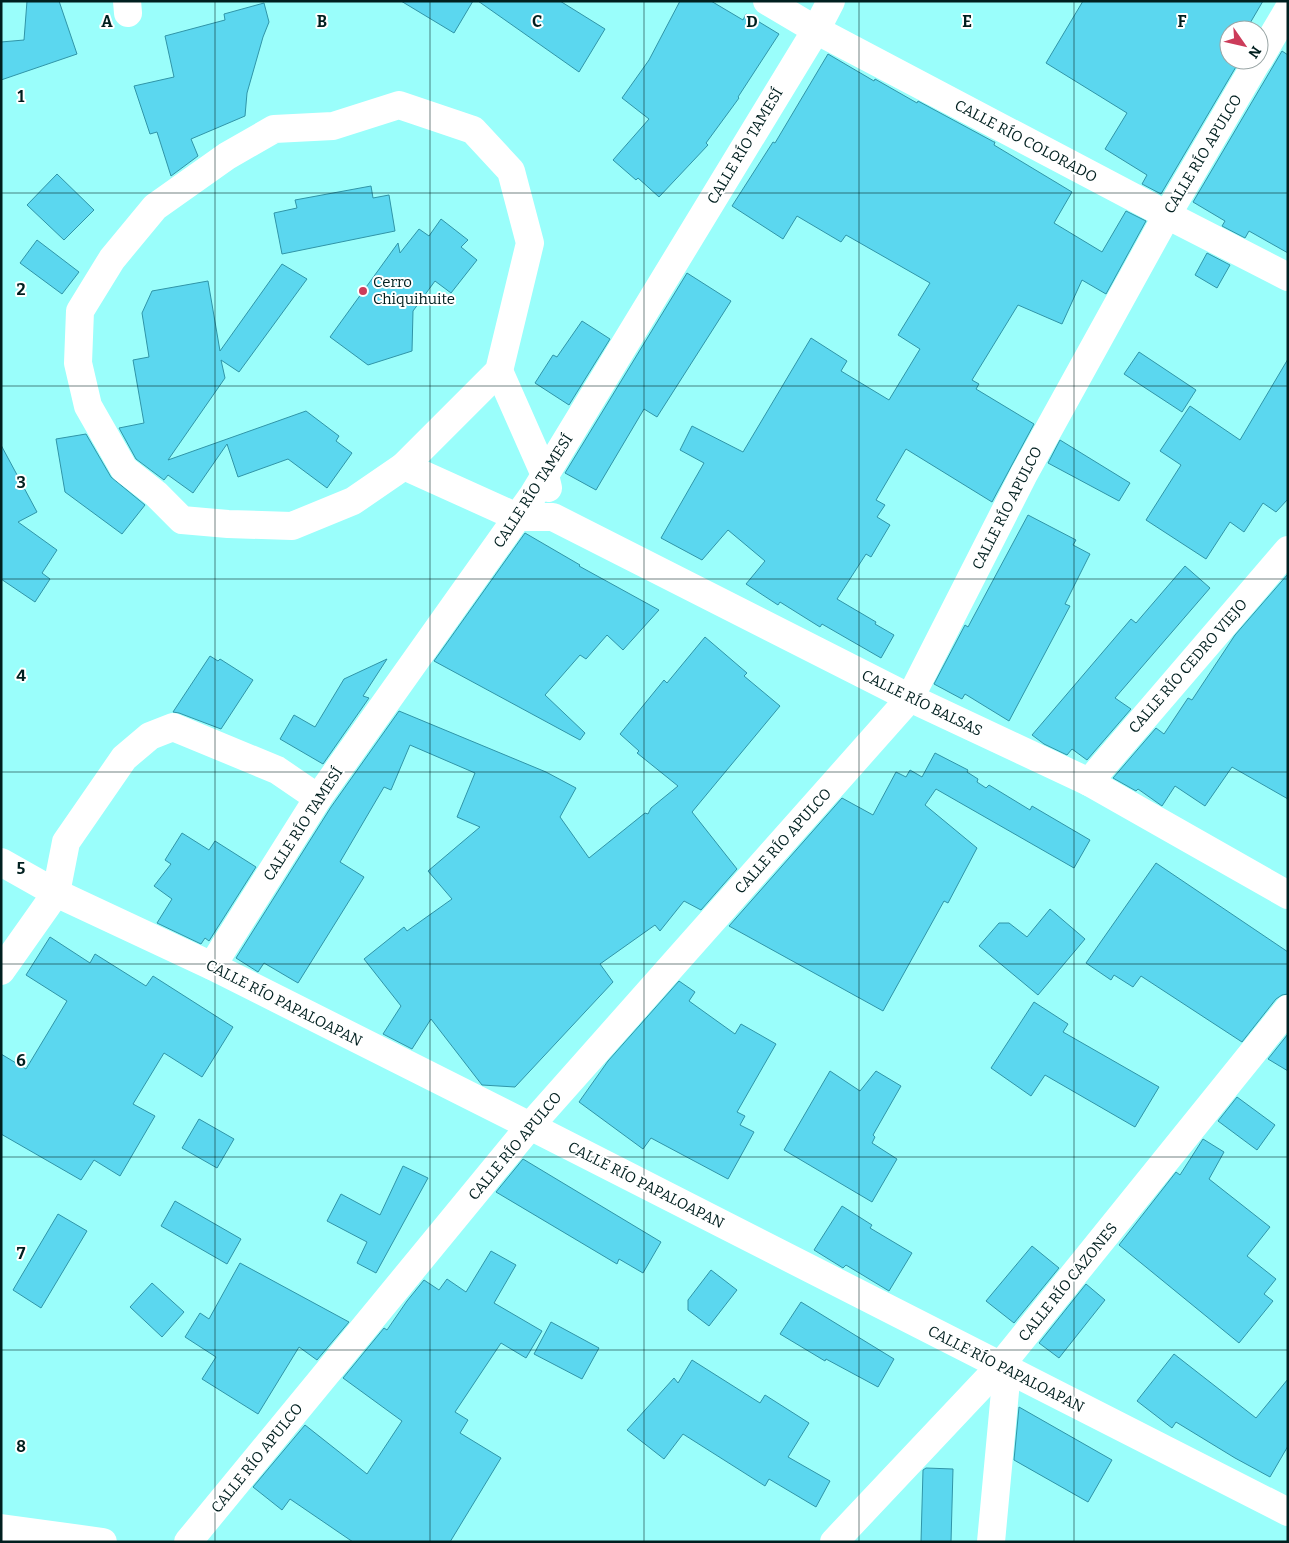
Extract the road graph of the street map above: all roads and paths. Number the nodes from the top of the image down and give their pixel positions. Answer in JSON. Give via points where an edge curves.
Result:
{"nodes":[{"id":1,"x":767,"y":1,"type":"edge"},
{"id":2,"x":831,"y":1,"type":"edge"},
{"id":3,"x":1288,"y":10,"type":"edge"},
{"id":4,"x":816,"y":30,"type":"junction"},
{"id":5,"x":1269,"y":43,"type":"edge"},
{"id":6,"x":1253,"y":70,"type":"edge"},
{"id":7,"x":1167,"y":215,"type":"junction"},
{"id":8,"x":1288,"y":277,"type":"edge"},
{"id":9,"x":498,"y":371,"type":"junction"},
{"id":10,"x":404,"y":466,"type":"junction"},
{"id":11,"x":545,"y":475,"type":"junction"},
{"id":12,"x":517,"y":517,"type":"junction"},
{"id":13,"x":553,"y":517,"type":"junction"},
{"id":14,"x":1288,"y":550,"type":"edge"},
{"id":15,"x":910,"y":698,"type":"junction"},
{"id":16,"x":1089,"y":782,"type":"junction"},
{"id":17,"x":318,"y":798,"type":"junction"},
{"id":18,"x":1,"y":862,"type":"edge"},
{"id":19,"x":56,"y":893,"type":"junction"},
{"id":20,"x":1288,"y":895,"type":"edge"},
{"id":21,"x":212,"y":966,"type":"junction"},
{"id":22,"x":1,"y":971,"type":"edge"},
{"id":23,"x":1288,"y":1009,"type":"edge"},
{"id":24,"x":530,"y":1126,"type":"junction"},
{"id":25,"x":1004,"y":1368,"type":"junction"},
{"id":26,"x":1288,"y":1512,"type":"edge"},
{"id":27,"x":1,"y":1528,"type":"edge"},
{"id":28,"x":102,"y":1542,"type":"edge"},
{"id":29,"x":188,"y":1542,"type":"edge"},
{"id":30,"x":834,"y":1542,"type":"edge"},
{"id":31,"x":991,"y":1542,"type":"edge"}],
"edges":[{"from":1,"to":4,"type":"street","name":"CALLE RÍO COLORADO"},
{"from":2,"to":4,"type":"street","name":"CALLE RÍO TAMESÍ"},
{"from":3,"to":5,"type":"street","name":"CALLE RÍO APULCO"},
{"from":4,"to":7,"type":"street","name":"CALLE RÍO COLORADO"},
{"from":4,"to":11,"type":"street","name":"CALLE RÍO TAMESÍ"},
{"from":6,"to":7,"type":"street","name":"CALLE RÍO APULCO"},
{"from":7,"to":8,"type":"street","name":"CALLE RÍO COLORADO"},
{"from":7,"to":15,"type":"street","name":"CALLE RÍO APULCO","via":[[1024,474]]},
{"from":9,"to":10,"type":"street"},
{"from":9,"to":10,"type":"street","via":[[530,243],[511,171],[473,130],[399,105],[333,126],[274,129],[227,156],[155,207],[112,259],[80,311],[78,363],[88,406],[124,469],[182,520],[292,526],[353,501]]},
{"from":9,"to":11,"type":"street"},
{"from":10,"to":12,"type":"street","name":"CALLE RÍO BALSAS"},
{"from":11,"to":12,"type":"street","name":"CALLE RÍO TAMESÍ"},
{"from":11,"to":13,"type":"street"},
{"from":12,"to":13,"type":"street","name":"CALLE RÍO BALSAS"},
{"from":12,"to":17,"type":"street","name":"CALLE RÍO TAMESÍ"},
{"from":13,"to":15,"type":"street","name":"CALLE RÍO BALSAS"},
{"from":14,"to":16,"type":"street","name":"CALLE RÍO CEDRO VIEJO"},
{"from":15,"to":16,"type":"street","name":"CALLE RÍO BALSAS"},
{"from":15,"to":24,"type":"street","name":"CALLE RÍO APULCO"},
{"from":16,"to":20,"type":"street","name":"CALLE RÍO BALSAS"},
{"from":17,"to":19,"type":"street","via":[[277,770],[173,728],[150,736],[124,758],[66,842]]},
{"from":17,"to":21,"type":"street","name":"CALLE RÍO TAMESÍ"},
{"from":18,"to":19,"type":"street","name":"CALLE RÍO PAPALOAPAN"},
{"from":19,"to":21,"type":"street","name":"CALLE RÍO PAPALOAPAN"},
{"from":19,"to":22,"type":"street"},
{"from":21,"to":24,"type":"street","name":"CALLE RÍO PAPALOAPAN"},
{"from":23,"to":25,"type":"street","name":"CALLE RÍO CAZONES"},
{"from":24,"to":25,"type":"street","name":"CALLE RÍO PAPALOAPAN"},
{"from":24,"to":29,"type":"street","name":"CALLE RÍO APULCO"},
{"from":25,"to":26,"type":"street","name":"CALLE RÍO PAPALOAPAN"},
{"from":25,"to":30,"type":"street","name":"CALLE RÍO CAZONES"},
{"from":25,"to":31,"type":"street"},
{"from":27,"to":28,"type":"street"}]}
